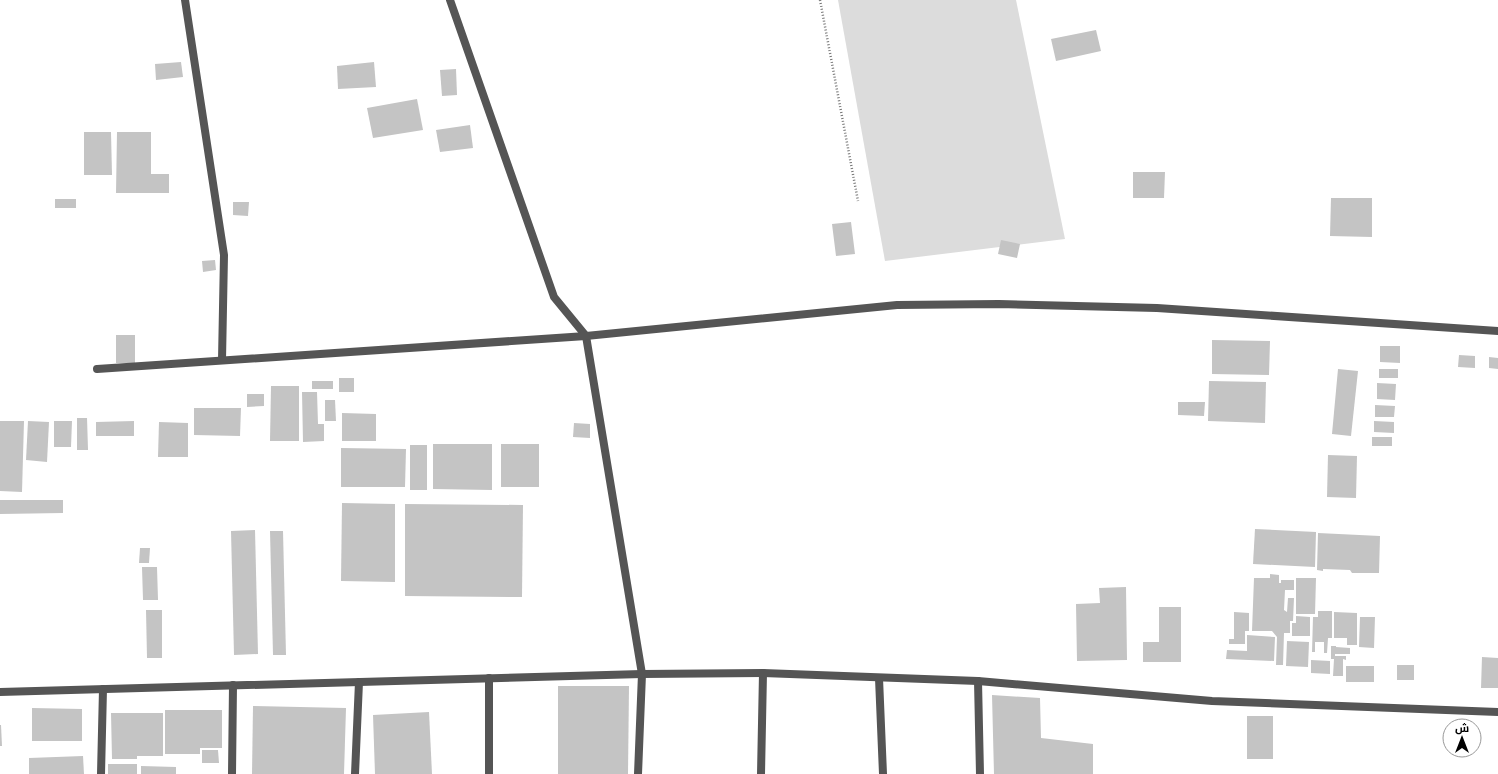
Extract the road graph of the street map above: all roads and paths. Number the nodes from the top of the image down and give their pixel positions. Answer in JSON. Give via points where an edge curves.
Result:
{"nodes":[{"id":1,"x":185,"y":0,"type":"edge"},
{"id":2,"x":450,"y":0,"type":"edge"},
{"id":3,"x":820,"y":0,"type":"edge"},
{"id":4,"x":858,"y":202,"type":"dead end"},
{"id":5,"x":1498,"y":331,"type":"edge"},
{"id":6,"x":586,"y":336,"type":"junction"},
{"id":7,"x":222,"y":360,"type":"junction"},
{"id":8,"x":96,"y":369,"type":"dead end"},
{"id":9,"x":763,"y":673,"type":"junction"},
{"id":10,"x":642,"y":674,"type":"junction"},
{"id":11,"x":489,"y":678,"type":"junction"},
{"id":12,"x":879,"y":678,"type":"junction"},
{"id":13,"x":978,"y":681,"type":"junction"},
{"id":14,"x":358,"y":682,"type":"junction"},
{"id":15,"x":233,"y":685,"type":"junction"},
{"id":16,"x":103,"y":689,"type":"junction"},
{"id":17,"x":0,"y":692,"type":"edge"},
{"id":18,"x":1498,"y":712,"type":"edge"},
{"id":19,"x":100,"y":774,"type":"edge"},
{"id":20,"x":232,"y":774,"type":"edge"},
{"id":21,"x":355,"y":774,"type":"edge"},
{"id":22,"x":489,"y":774,"type":"edge"},
{"id":23,"x":638,"y":774,"type":"edge"},
{"id":24,"x":761,"y":774,"type":"edge"},
{"id":25,"x":883,"y":774,"type":"edge"},
{"id":26,"x":980,"y":774,"type":"edge"}],
"edges":[{"from":1,"to":7,"type":"street","via":[[224,255]]},
{"from":2,"to":6,"type":"street","via":[[554,297]]},
{"from":3,"to":4,"type":"path"},
{"from":5,"to":6,"type":"street","via":[[1157,308],[999,304],[897,305]]},
{"from":6,"to":7,"type":"street"},
{"from":6,"to":10,"type":"street"},
{"from":7,"to":8,"type":"street"},
{"from":9,"to":10,"type":"street"},
{"from":9,"to":12,"type":"street"},
{"from":9,"to":24,"type":"street"},
{"from":10,"to":11,"type":"street"},
{"from":10,"to":23,"type":"street"},
{"from":11,"to":14,"type":"street"},
{"from":11,"to":22,"type":"street"},
{"from":12,"to":13,"type":"street"},
{"from":12,"to":25,"type":"street"},
{"from":13,"to":18,"type":"street","via":[[1212,701]]},
{"from":13,"to":26,"type":"street"},
{"from":14,"to":15,"type":"street"},
{"from":14,"to":21,"type":"street"},
{"from":15,"to":16,"type":"street"},
{"from":15,"to":20,"type":"street"},
{"from":16,"to":17,"type":"street"},
{"from":16,"to":19,"type":"street"}]}
